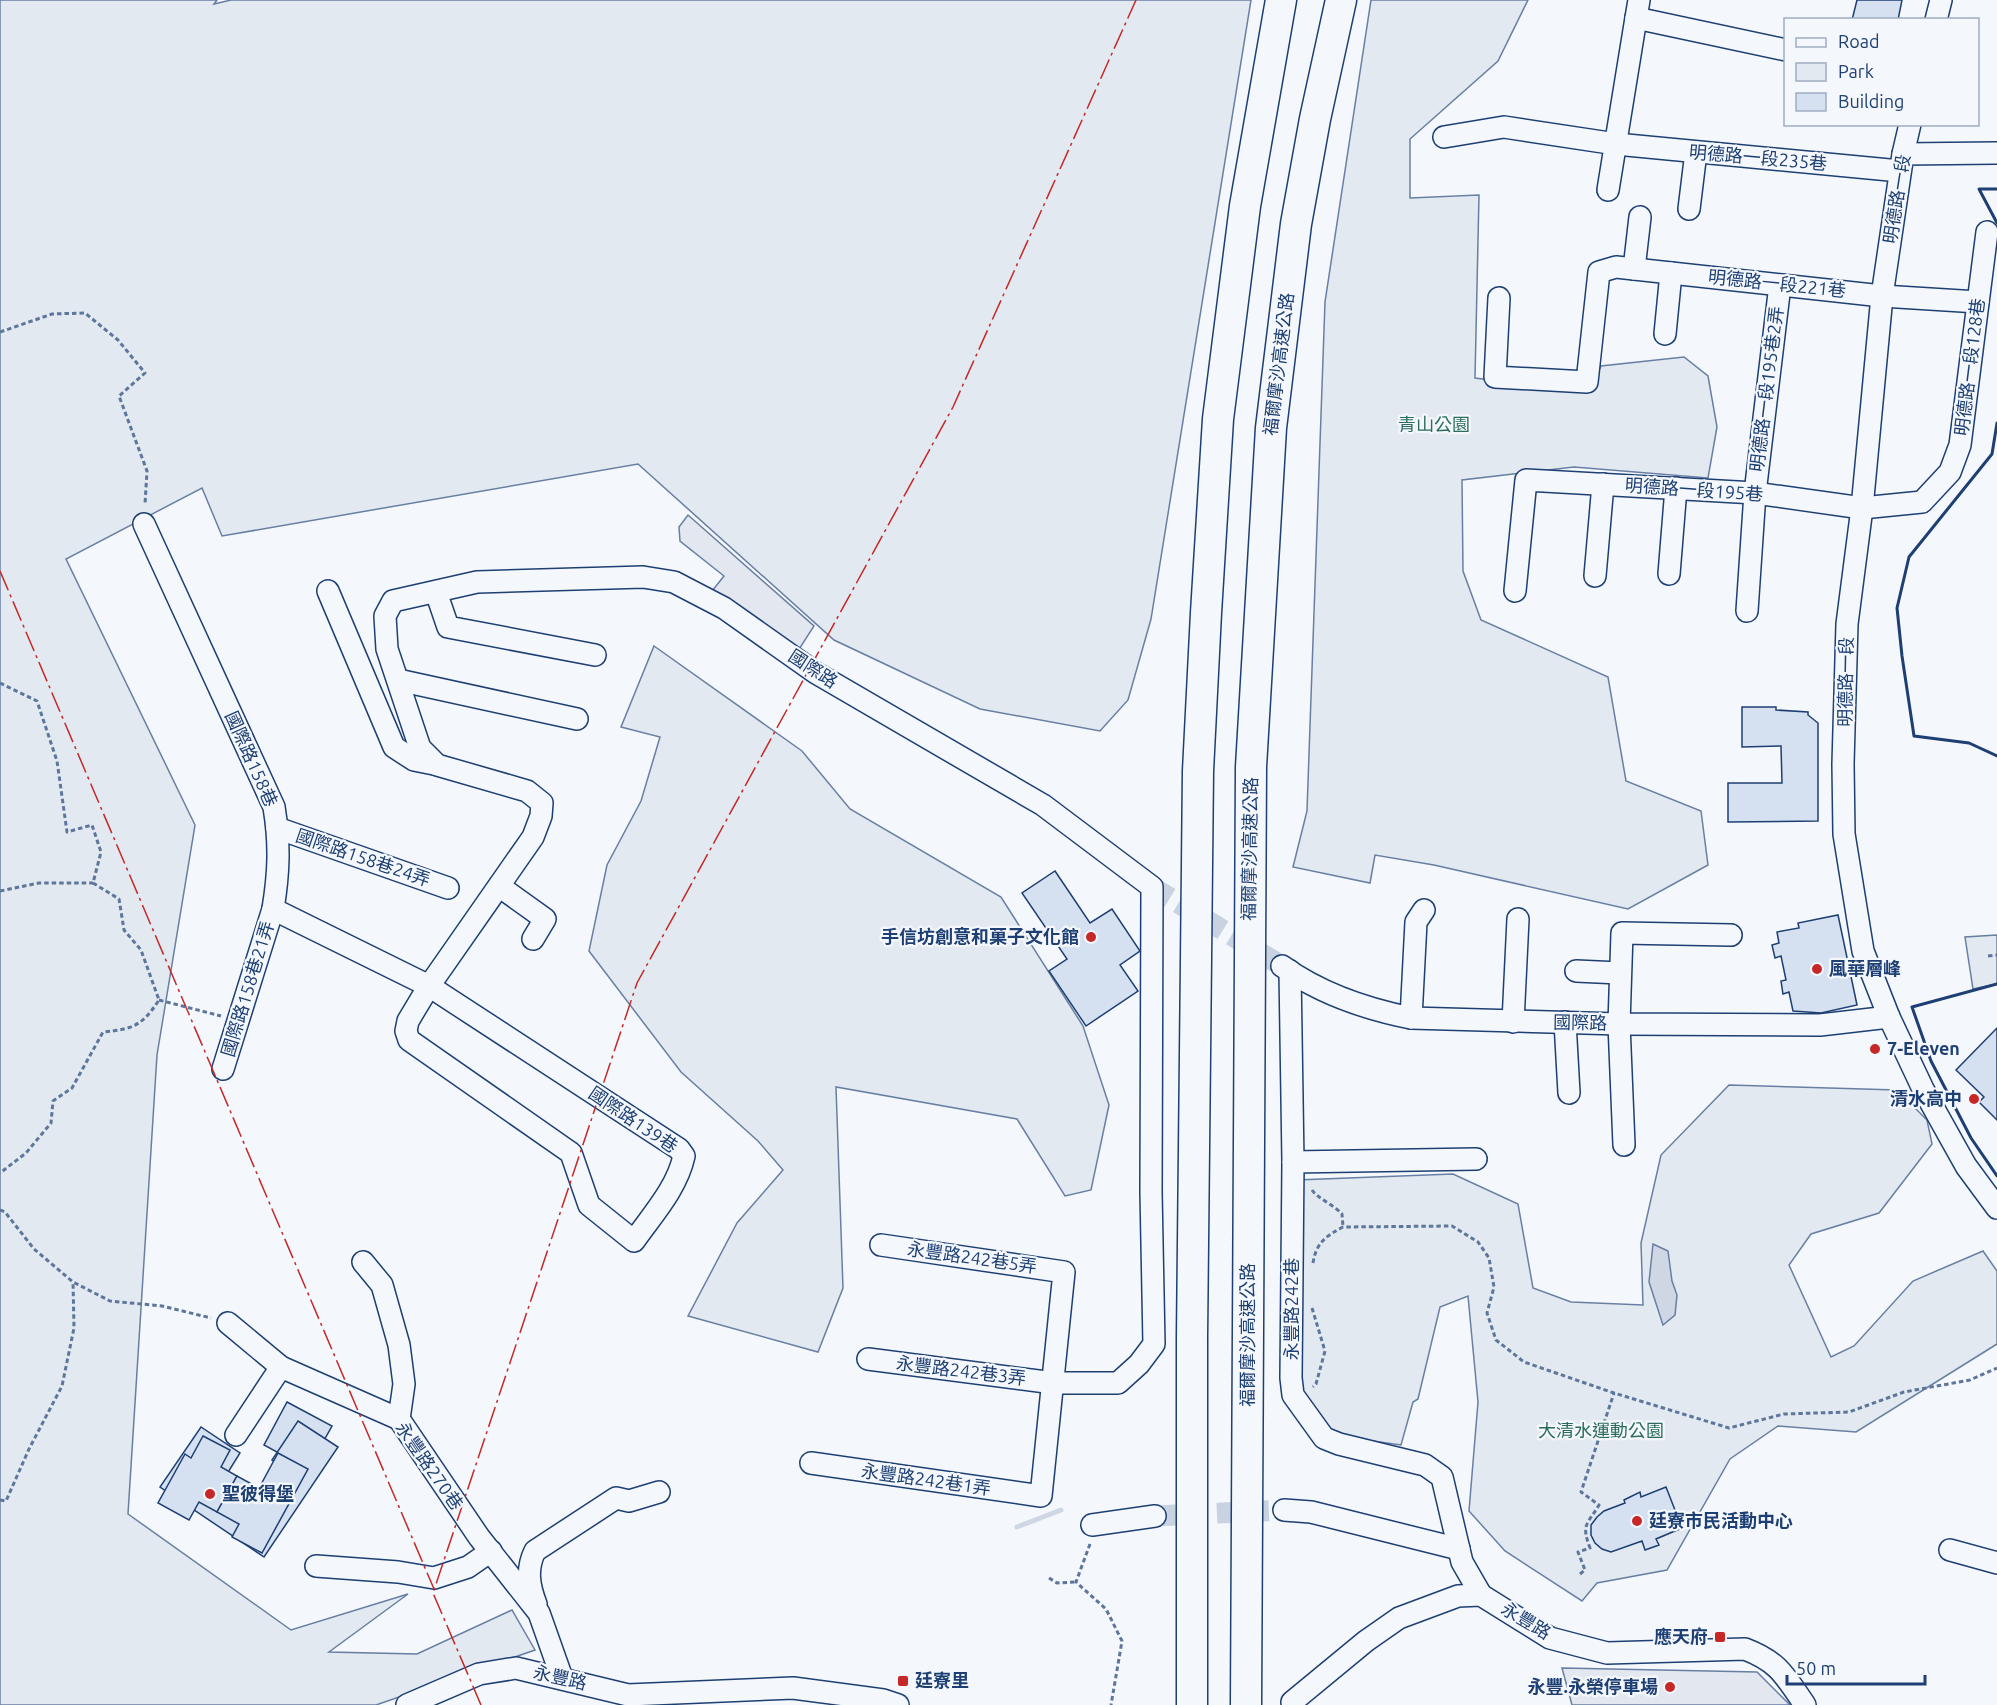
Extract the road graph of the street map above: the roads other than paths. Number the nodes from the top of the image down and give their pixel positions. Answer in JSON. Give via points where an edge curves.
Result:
{"nodes":[{"id":1,"x":1281,"y":0,"type":"edge"},
{"id":2,"x":1341,"y":0,"type":"edge"},
{"id":3,"x":1941,"y":0,"type":"edge"},
{"id":4,"x":1637,"y":9,"type":"edge"},
{"id":5,"x":1936,"y":18,"type":"edge"},
{"id":6,"x":1784,"y":50,"type":"edge"},
{"id":7,"x":1910,"y":126,"type":"edge"},
{"id":8,"x":1444,"y":137,"type":"dead end"},
{"id":9,"x":1616,"y":144,"type":"junction"},
{"id":10,"x":1696,"y":152,"type":"junction"},
{"id":11,"x":1997,"y":153,"type":"edge"},
{"id":12,"x":1902,"y":162,"type":"junction"},
{"id":13,"x":1608,"y":190,"type":"dead end"},
{"id":14,"x":1689,"y":209,"type":"dead end"},
{"id":15,"x":1640,"y":217,"type":"dead end"},
{"id":16,"x":1988,"y":232,"type":"dead end"},
{"id":17,"x":1634,"y":269,"type":"junction"},
{"id":18,"x":1671,"y":273,"type":"junction"},
{"id":19,"x":1780,"y":285,"type":"junction"},
{"id":20,"x":1882,"y":296,"type":"junction"},
{"id":21,"x":1499,"y":298,"type":"dead end"},
{"id":22,"x":1978,"y":302,"type":"junction"},
{"id":23,"x":1665,"y":334,"type":"dead end"},
{"id":24,"x":1604,"y":484,"type":"junction"},
{"id":25,"x":1676,"y":488,"type":"junction"},
{"id":26,"x":1755,"y":493,"type":"junction"},
{"id":27,"x":1862,"y":508,"type":"junction"},
{"id":28,"x":144,"y":524,"type":"road end"},
{"id":29,"x":1669,"y":574,"type":"dead end"},
{"id":30,"x":1595,"y":576,"type":"dead end"},
{"id":31,"x":328,"y":591,"type":"dead end"},
{"id":32,"x":1515,"y":591,"type":"dead end"},
{"id":33,"x":436,"y":592,"type":"junction"},
{"id":34,"x":1747,"y":610,"type":"dead end"},
{"id":35,"x":595,"y":655,"type":"dead end"},
{"id":36,"x":398,"y":680,"type":"junction"},
{"id":37,"x":577,"y":719,"type":"dead end"},
{"id":38,"x":437,"y":765,"type":"junction"},
{"id":39,"x":277,"y":828,"type":"junction"},
{"id":40,"x":499,"y":886,"type":"junction"},
{"id":41,"x":448,"y":888,"type":"dead end"},
{"id":42,"x":273,"y":909,"type":"junction"},
{"id":43,"x":1424,"y":910,"type":"dead end"},
{"id":44,"x":1518,"y":919,"type":"dead end"},
{"id":45,"x":1731,"y":935,"type":"dead end"},
{"id":46,"x":533,"y":939,"type":"dead end"},
{"id":47,"x":1286,"y":968,"type":"joint"},
{"id":48,"x":1576,"y":971,"type":"dead end"},
{"id":49,"x":1620,"y":972,"type":"junction"},
{"id":50,"x":429,"y":986,"type":"junction"},
{"id":51,"x":1889,"y":1017,"type":"junction"},
{"id":52,"x":1411,"y":1018,"type":"junction"},
{"id":53,"x":1513,"y":1022,"type":"junction"},
{"id":54,"x":1564,"y":1022,"type":"junction"},
{"id":55,"x":1619,"y":1024,"type":"junction"},
{"id":56,"x":223,"y":1070,"type":"dead end"},
{"id":57,"x":1569,"y":1093,"type":"dead end"},
{"id":58,"x":1624,"y":1145,"type":"dead end"},
{"id":59,"x":1476,"y":1159,"type":"dead end"},
{"id":60,"x":1303,"y":1162,"type":"junction"},
{"id":61,"x":1997,"y":1208,"type":"edge"},
{"id":62,"x":881,"y":1245,"type":"dead end"},
{"id":63,"x":363,"y":1262,"type":"dead end"},
{"id":64,"x":228,"y":1323,"type":"road end"},
{"id":65,"x":868,"y":1359,"type":"dead end"},
{"id":66,"x":281,"y":1367,"type":"junction"},
{"id":67,"x":1054,"y":1383,"type":"junction"},
{"id":68,"x":399,"y":1419,"type":"junction"},
{"id":69,"x":236,"y":1435,"type":"dead end"},
{"id":70,"x":811,"y":1463,"type":"dead end"},
{"id":71,"x":659,"y":1492,"type":"dead end"},
{"id":72,"x":1284,"y":1510,"type":"tunnel mouth"},
{"id":73,"x":1155,"y":1516,"type":"tunnel mouth"},
{"id":74,"x":1098,"y":1524,"type":"road end"},
{"id":75,"x":1459,"y":1549,"type":"junction"},
{"id":76,"x":1950,"y":1550,"type":"dead end"},
{"id":77,"x":491,"y":1551,"type":"junction"},
{"id":78,"x":1997,"y":1563,"type":"edge"},
{"id":79,"x":316,"y":1566,"type":"dead end"},
{"id":80,"x":1481,"y":1595,"type":"junction"},
{"id":81,"x":539,"y":1613,"type":"junction"},
{"id":82,"x":562,"y":1678,"type":"junction"},
{"id":83,"x":1292,"y":1702,"type":"dead end"},
{"id":84,"x":406,"y":1705,"type":"edge"},
{"id":85,"x":898,"y":1705,"type":"edge"},
{"id":86,"x":1192,"y":1705,"type":"edge"},
{"id":87,"x":1246,"y":1705,"type":"edge"},
{"id":88,"x":1805,"y":1705,"type":"edge"}],
"edges":[{"from":1,"to":86,"type":"highway","via":[[1245,206],[1218,419],[1204,646],[1197,795]]},
{"from":2,"to":87,"type":"highway","name":"福爾摩沙高速公路","via":[[1296,224],[1271,428],[1251,767]]},
{"from":3,"to":5,"type":"street"},
{"from":4,"to":6,"type":"street"},
{"from":4,"to":9,"type":"street"},
{"from":7,"to":12,"type":"street","name":"明德路一段"},
{"from":8,"to":9,"type":"street","name":"明德路一段235巷","via":[[1504,126]]},
{"from":9,"to":10,"type":"street","name":"明德路一段235巷"},
{"from":9,"to":13,"type":"street"},
{"from":10,"to":12,"type":"street","name":"明德路一段235巷"},
{"from":10,"to":14,"type":"street"},
{"from":11,"to":12,"type":"street","name":"明德路一段235巷"},
{"from":12,"to":20,"type":"street","name":"明德路一段"},
{"from":15,"to":17,"type":"street"},
{"from":16,"to":22,"type":"street","name":"明德路一段128巷"},
{"from":17,"to":18,"type":"street","name":"明德路一段221巷"},
{"from":17,"to":21,"type":"street","name":"明德路一段221巷","via":[[1616,267],[1599,272],[1587,382],[1495,377]]},
{"from":18,"to":19,"type":"street","name":"明德路一段221巷"},
{"from":18,"to":23,"type":"street"},
{"from":19,"to":20,"type":"street","name":"明德路一段221巷"},
{"from":19,"to":26,"type":"street","name":"明德路一段195巷2弄"},
{"from":20,"to":22,"type":"street","name":"明德路一段221巷"},
{"from":20,"to":27,"type":"street","name":"明德路一段"},
{"from":22,"to":27,"type":"street","name":"明德路一段128巷","via":[[1960,445],[1950,472],[1922,502]]},
{"from":24,"to":25,"type":"street","name":"明德路一段195巷"},
{"from":24,"to":30,"type":"street"},
{"from":24,"to":32,"type":"street","name":"明德路一段195巷","via":[[1526,480]]},
{"from":25,"to":26,"type":"street","name":"明德路一段195巷"},
{"from":25,"to":29,"type":"street"},
{"from":26,"to":27,"type":"street","name":"明德路一段195巷"},
{"from":26,"to":34,"type":"street","name":"明德路一段195巷2弄"},
{"from":27,"to":51,"type":"street","name":"明德路一段","via":[[1847,624],[1844,834],[1863,951]]},
{"from":28,"to":39,"type":"street","name":"國際路158巷","via":[[274,807]]},
{"from":31,"to":38,"type":"street","via":[[394,747],[414,760]]},
{"from":33,"to":35,"type":"street","via":[[448,627]]},
{"from":33,"to":36,"type":"street","name":"國際路","via":[[393,601],[385,616],[387,649]]},
{"from":33,"to":67,"type":"street","name":"國際路","via":[[477,582],[643,577],[674,582],[724,608],[816,673],[1043,805],[1152,887],[1154,1344],[1118,1383]]},
{"from":36,"to":37,"type":"street"},
{"from":36,"to":38,"type":"street","name":"國際路","via":[[420,748]]},
{"from":38,"to":40,"type":"street","via":[[527,790],[542,803],[533,837]]},
{"from":39,"to":41,"type":"street","name":"國際路158巷24弄"},
{"from":39,"to":42,"type":"street","name":"國際路158巷","via":[[279,874]]},
{"from":40,"to":46,"type":"street","via":[[545,919]]},
{"from":40,"to":50,"type":"street"},
{"from":42,"to":50,"type":"street"},
{"from":42,"to":56,"type":"street","name":"國際路158巷21弄"},
{"from":43,"to":52,"type":"street","via":[[1416,922]]},
{"from":44,"to":53,"type":"street"},
{"from":45,"to":49,"type":"street","via":[[1622,933]]},
{"from":47,"to":52,"type":"street","name":"國際路","via":[[1348,1000]]},
{"from":47,"to":60,"type":"street","name":"永豐路242巷"},
{"from":48,"to":49,"type":"street"},
{"from":49,"to":55,"type":"street"},
{"from":50,"to":50,"type":"street","name":"國際路139巷","via":[[679,1149],[684,1156],[682,1167],[634,1241],[589,1205],[571,1152],[409,1040],[408,1022]]},
{"from":51,"to":55,"type":"street","name":"國際路","via":[[1820,1025]]},
{"from":51,"to":61,"type":"street","name":"明德路一段","via":[[1966,1166]]},
{"from":52,"to":53,"type":"street","name":"國際路"},
{"from":53,"to":54,"type":"street","name":"國際路"},
{"from":54,"to":55,"type":"street","name":"國際路"},
{"from":54,"to":57,"type":"street"},
{"from":55,"to":58,"type":"street"},
{"from":59,"to":60,"type":"street"},
{"from":60,"to":75,"type":"street","name":"永豐路242巷","via":[[1293,1395],[1324,1438],[1425,1465],[1442,1477]]},
{"from":62,"to":67,"type":"street","name":"永豐路242巷5弄","via":[[1064,1272]]},
{"from":63,"to":68,"type":"street","via":[[382,1284],[399,1345],[404,1384]]},
{"from":64,"to":66,"type":"street","name":"永豐路270巷"},
{"from":65,"to":67,"type":"street","name":"永豐路242巷3弄"},
{"from":66,"to":68,"type":"street","name":"永豐路270巷"},
{"from":66,"to":69,"type":"street"},
{"from":67,"to":70,"type":"street","name":"永豐路242巷1弄","via":[[1041,1496]]},
{"from":68,"to":77,"type":"street","name":"永豐路270巷"},
{"from":71,"to":81,"type":"street","via":[[629,1501],[616,1498],[535,1551],[529,1570]]},
{"from":72,"to":75,"type":"street","via":[[1311,1512]]},
{"from":73,"to":74,"type":"street"},
{"from":75,"to":80,"type":"street","name":"永豐路242巷"},
{"from":76,"to":78,"type":"street"},
{"from":77,"to":79,"type":"street","via":[[468,1567],[434,1578]]},
{"from":77,"to":81,"type":"street","name":"永豐路270巷"},
{"from":80,"to":83,"type":"street","name":"永豐路","via":[[1458,1596],[1399,1618]]},
{"from":80,"to":88,"type":"street","name":"永豐路","via":[[1550,1638],[1607,1653],[1745,1649],[1766,1657],[1783,1673]]},
{"from":81,"to":82,"type":"street","name":"永豐路270巷"},
{"from":82,"to":84,"type":"street","name":"永豐路","via":[[516,1668],[479,1674]]},
{"from":82,"to":85,"type":"street","name":"永豐路","via":[[628,1695],[794,1688]]}]}
